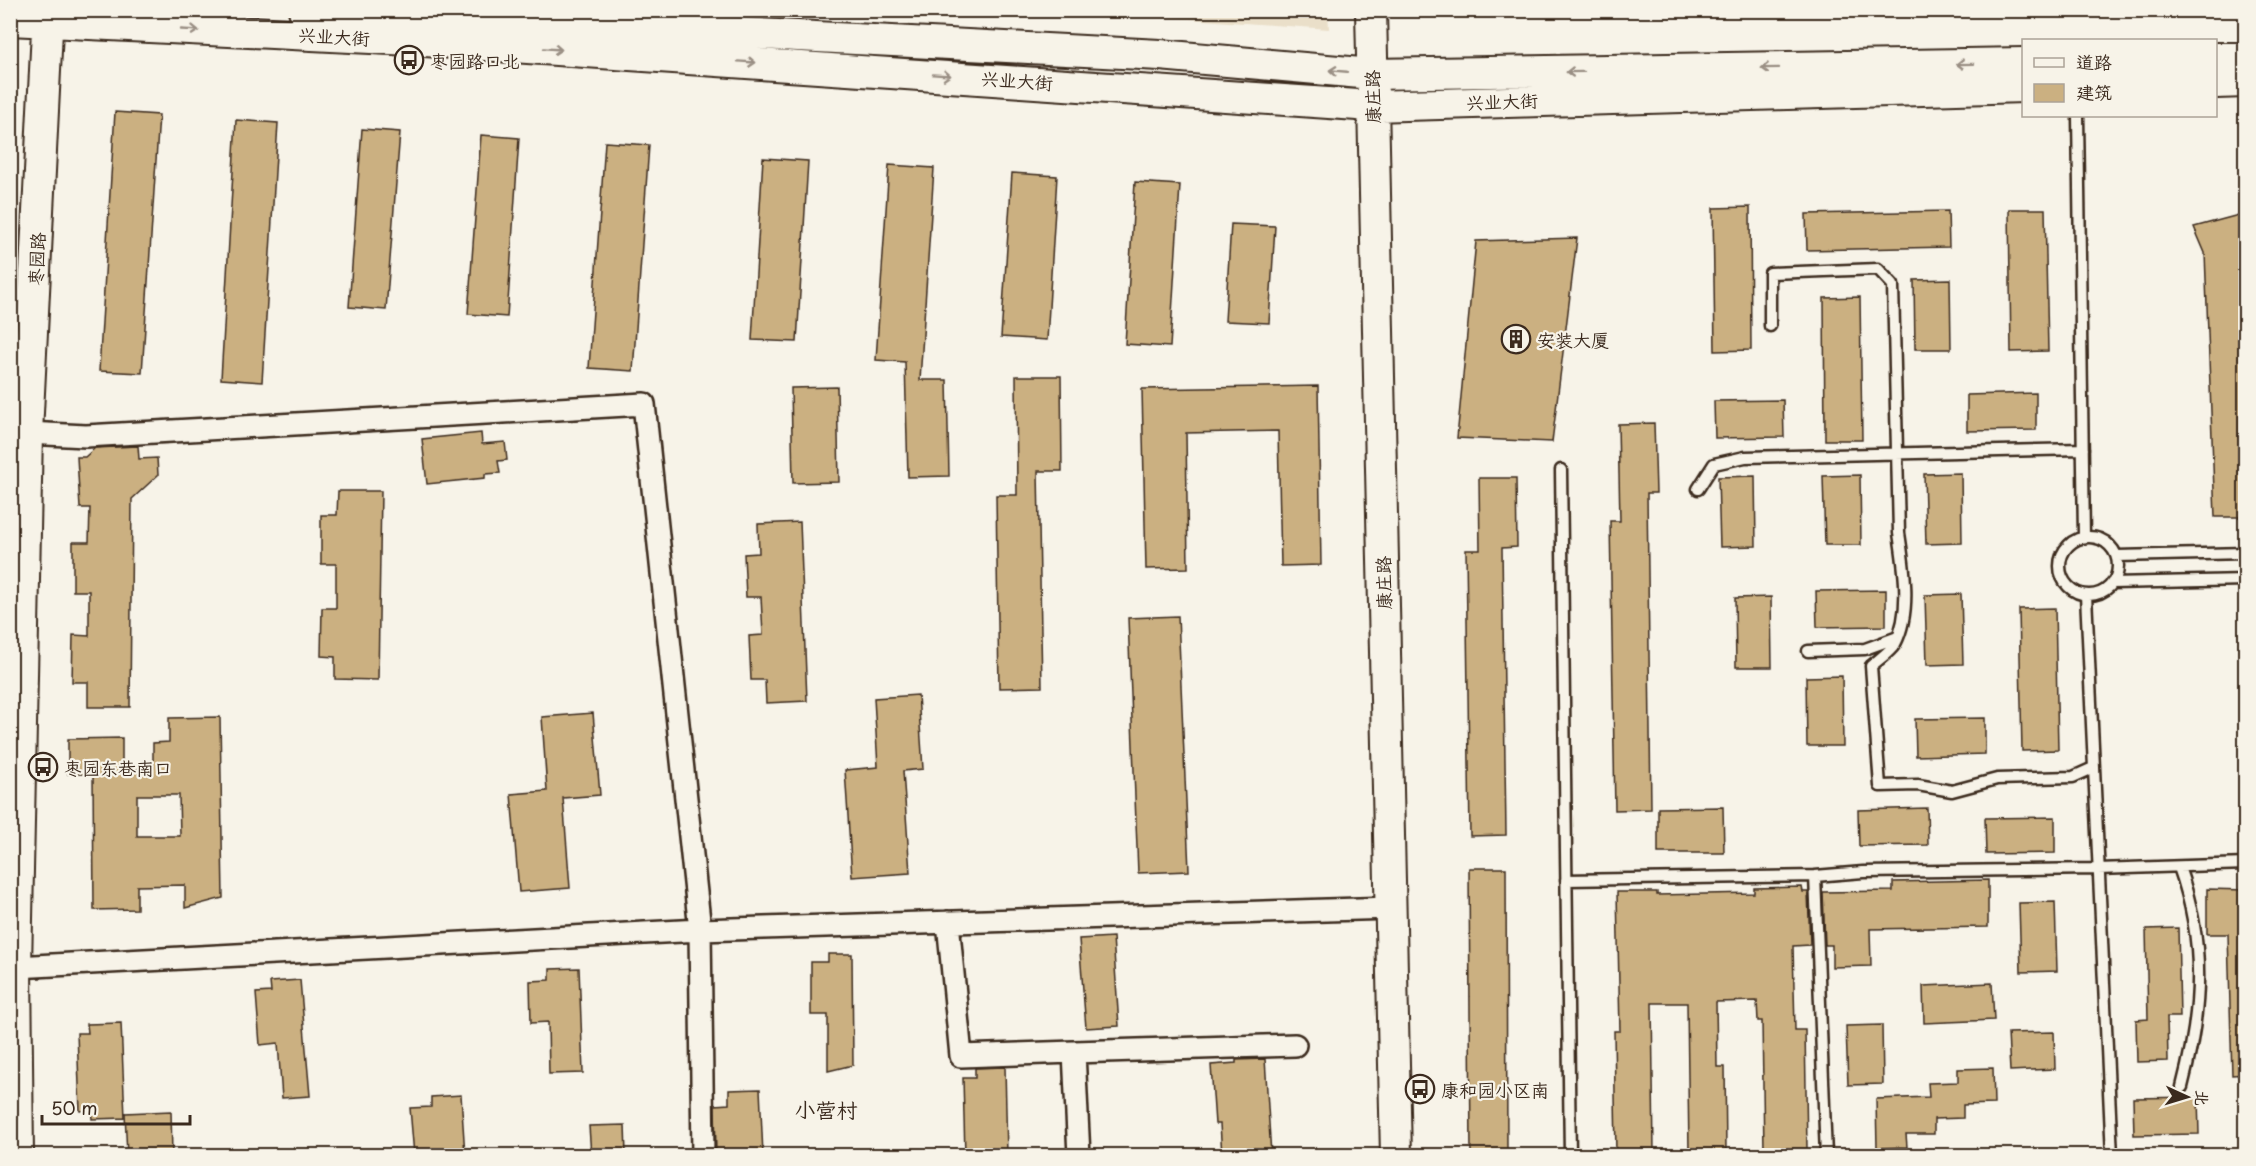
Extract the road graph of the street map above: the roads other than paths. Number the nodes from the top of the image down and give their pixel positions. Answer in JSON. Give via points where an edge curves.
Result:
{"nodes":[{"id":1,"x":304,"y":10,"type":"edge"},
{"id":2,"x":1371,"y":10,"type":"edge"},
{"id":3,"x":48,"y":17,"type":"edge"},
{"id":4,"x":10,"y":20,"type":"edge"},
{"id":5,"x":2217,"y":58,"type":"edge"},
{"id":6,"x":2246,"y":58,"type":"edge"},
{"id":7,"x":2022,"y":63,"type":"edge"},
{"id":8,"x":1372,"y":74,"type":"junction"},
{"id":9,"x":2246,"y":82,"type":"edge"},
{"id":10,"x":2217,"y":83,"type":"edge"},
{"id":11,"x":2022,"y":87,"type":"edge"},
{"id":12,"x":1372,"y":106,"type":"junction"},
{"id":13,"x":2078,"y":117,"type":"edge"},
{"id":14,"x":1770,"y":326,"type":"dead end"},
{"id":15,"x":23,"y":431,"type":"junction"},
{"id":16,"x":2083,"y":449,"type":"junction"},
{"id":17,"x":1897,"y":453,"type":"junction"},
{"id":18,"x":1561,"y":470,"type":"dead end"},
{"id":19,"x":1698,"y":489,"type":"dead end"},
{"id":20,"x":2084,"y":537,"type":"junction"},
{"id":21,"x":2246,"y":554,"type":"edge"},
{"id":22,"x":2116,"y":556,"type":"junction"},
{"id":23,"x":2246,"y":580,"type":"edge"},
{"id":24,"x":2112,"y":583,"type":"junction"},
{"id":25,"x":2085,"y":595,"type":"junction"},
{"id":26,"x":1898,"y":637,"type":"junction"},
{"id":27,"x":1808,"y":651,"type":"dead end"},
{"id":28,"x":2094,"y":768,"type":"junction"},
{"id":29,"x":2246,"y":864,"type":"edge"},
{"id":30,"x":2179,"y":867,"type":"junction"},
{"id":31,"x":2098,"y":869,"type":"junction"},
{"id":32,"x":1815,"y":876,"type":"junction"},
{"id":33,"x":1566,"y":880,"type":"junction"},
{"id":34,"x":1391,"y":908,"type":"junction"},
{"id":35,"x":948,"y":922,"type":"junction"},
{"id":36,"x":700,"y":930,"type":"junction"},
{"id":37,"x":16,"y":967,"type":"junction"},
{"id":38,"x":1295,"y":1045,"type":"dead end"},
{"id":39,"x":1074,"y":1052,"type":"junction"},
{"id":40,"x":2182,"y":1087,"type":"dead end"},
{"id":41,"x":18,"y":1155,"type":"edge"},
{"id":42,"x":703,"y":1155,"type":"edge"},
{"id":43,"x":1079,"y":1155,"type":"edge"},
{"id":44,"x":1396,"y":1155,"type":"edge"},
{"id":45,"x":1570,"y":1155,"type":"edge"},
{"id":46,"x":1826,"y":1155,"type":"edge"},
{"id":47,"x":2112,"y":1155,"type":"edge"}],
"edges":[{"from":8,"to":1,"type":"main road","name":"兴业大街","one_way":true,"via":[[1160,55]]},
{"from":2,"to":8,"type":"main road","name":"康庄路"},
{"from":3,"to":4,"type":"main road","name":"兴业大街"},
{"from":3,"to":12,"type":"main road","name":"兴业大街","one_way":true},
{"from":3,"to":15,"type":"main road","name":"枣园路"},
{"from":5,"to":6,"type":"main road"},
{"from":7,"to":8,"type":"main road","name":"兴业大街","one_way":true},
{"from":8,"to":12,"type":"main road","name":"康庄路"},
{"from":9,"to":10,"type":"main road"},
{"from":11,"to":12,"type":"main road","name":"兴业大街"},
{"from":12,"to":34,"type":"main road","name":"康庄路"},
{"from":13,"to":16,"type":"lane"},
{"from":14,"to":17,"type":"lane","via":[[1770,273],[1878,269],[1893,285]]},
{"from":15,"to":36,"type":"street","via":[[86,436],[644,404]]},
{"from":15,"to":37,"type":"main road","name":"枣园路"},
{"from":16,"to":17,"type":"lane"},
{"from":16,"to":20,"type":"lane"},
{"from":17,"to":19,"type":"lane","via":[[1745,457],[1714,464]]},
{"from":17,"to":26,"type":"lane","via":[[1904,621]]},
{"from":18,"to":33,"type":"lane"},
{"from":20,"to":22,"type":"lane","via":[[2106,542]]},
{"from":20,"to":25,"type":"lane","via":[[2065,549],[2060,567],[2068,586]]},
{"from":21,"to":22,"type":"lane"},
{"from":22,"to":24,"type":"lane","via":[[2117,574]]},
{"from":23,"to":24,"type":"lane"},
{"from":24,"to":25,"type":"lane","via":[[2105,590]]},
{"from":25,"to":28,"type":"lane"},
{"from":26,"to":27,"type":"lane","via":[[1865,649]]},
{"from":26,"to":28,"type":"lane","via":[[1871,666],[1880,786],[1918,785],[1952,791],[1997,779],[2073,777]]},
{"from":28,"to":31,"type":"lane"},
{"from":29,"to":30,"type":"lane"},
{"from":30,"to":31,"type":"lane"},
{"from":30,"to":40,"type":"lane","via":[[2192,904],[2200,970],[2195,1038]]},
{"from":31,"to":32,"type":"lane"},
{"from":31,"to":47,"type":"lane"},
{"from":32,"to":33,"type":"lane"},
{"from":32,"to":46,"type":"lane"},
{"from":33,"to":45,"type":"lane"},
{"from":34,"to":35,"type":"street"},
{"from":34,"to":44,"type":"main road","name":"康庄路"},
{"from":35,"to":36,"type":"street"},
{"from":35,"to":39,"type":"street","via":[[961,1056]]},
{"from":36,"to":37,"type":"street"},
{"from":36,"to":42,"type":"street"},
{"from":37,"to":41,"type":"main road","name":"枣园路"},
{"from":38,"to":39,"type":"street"},
{"from":39,"to":43,"type":"street"}]}
